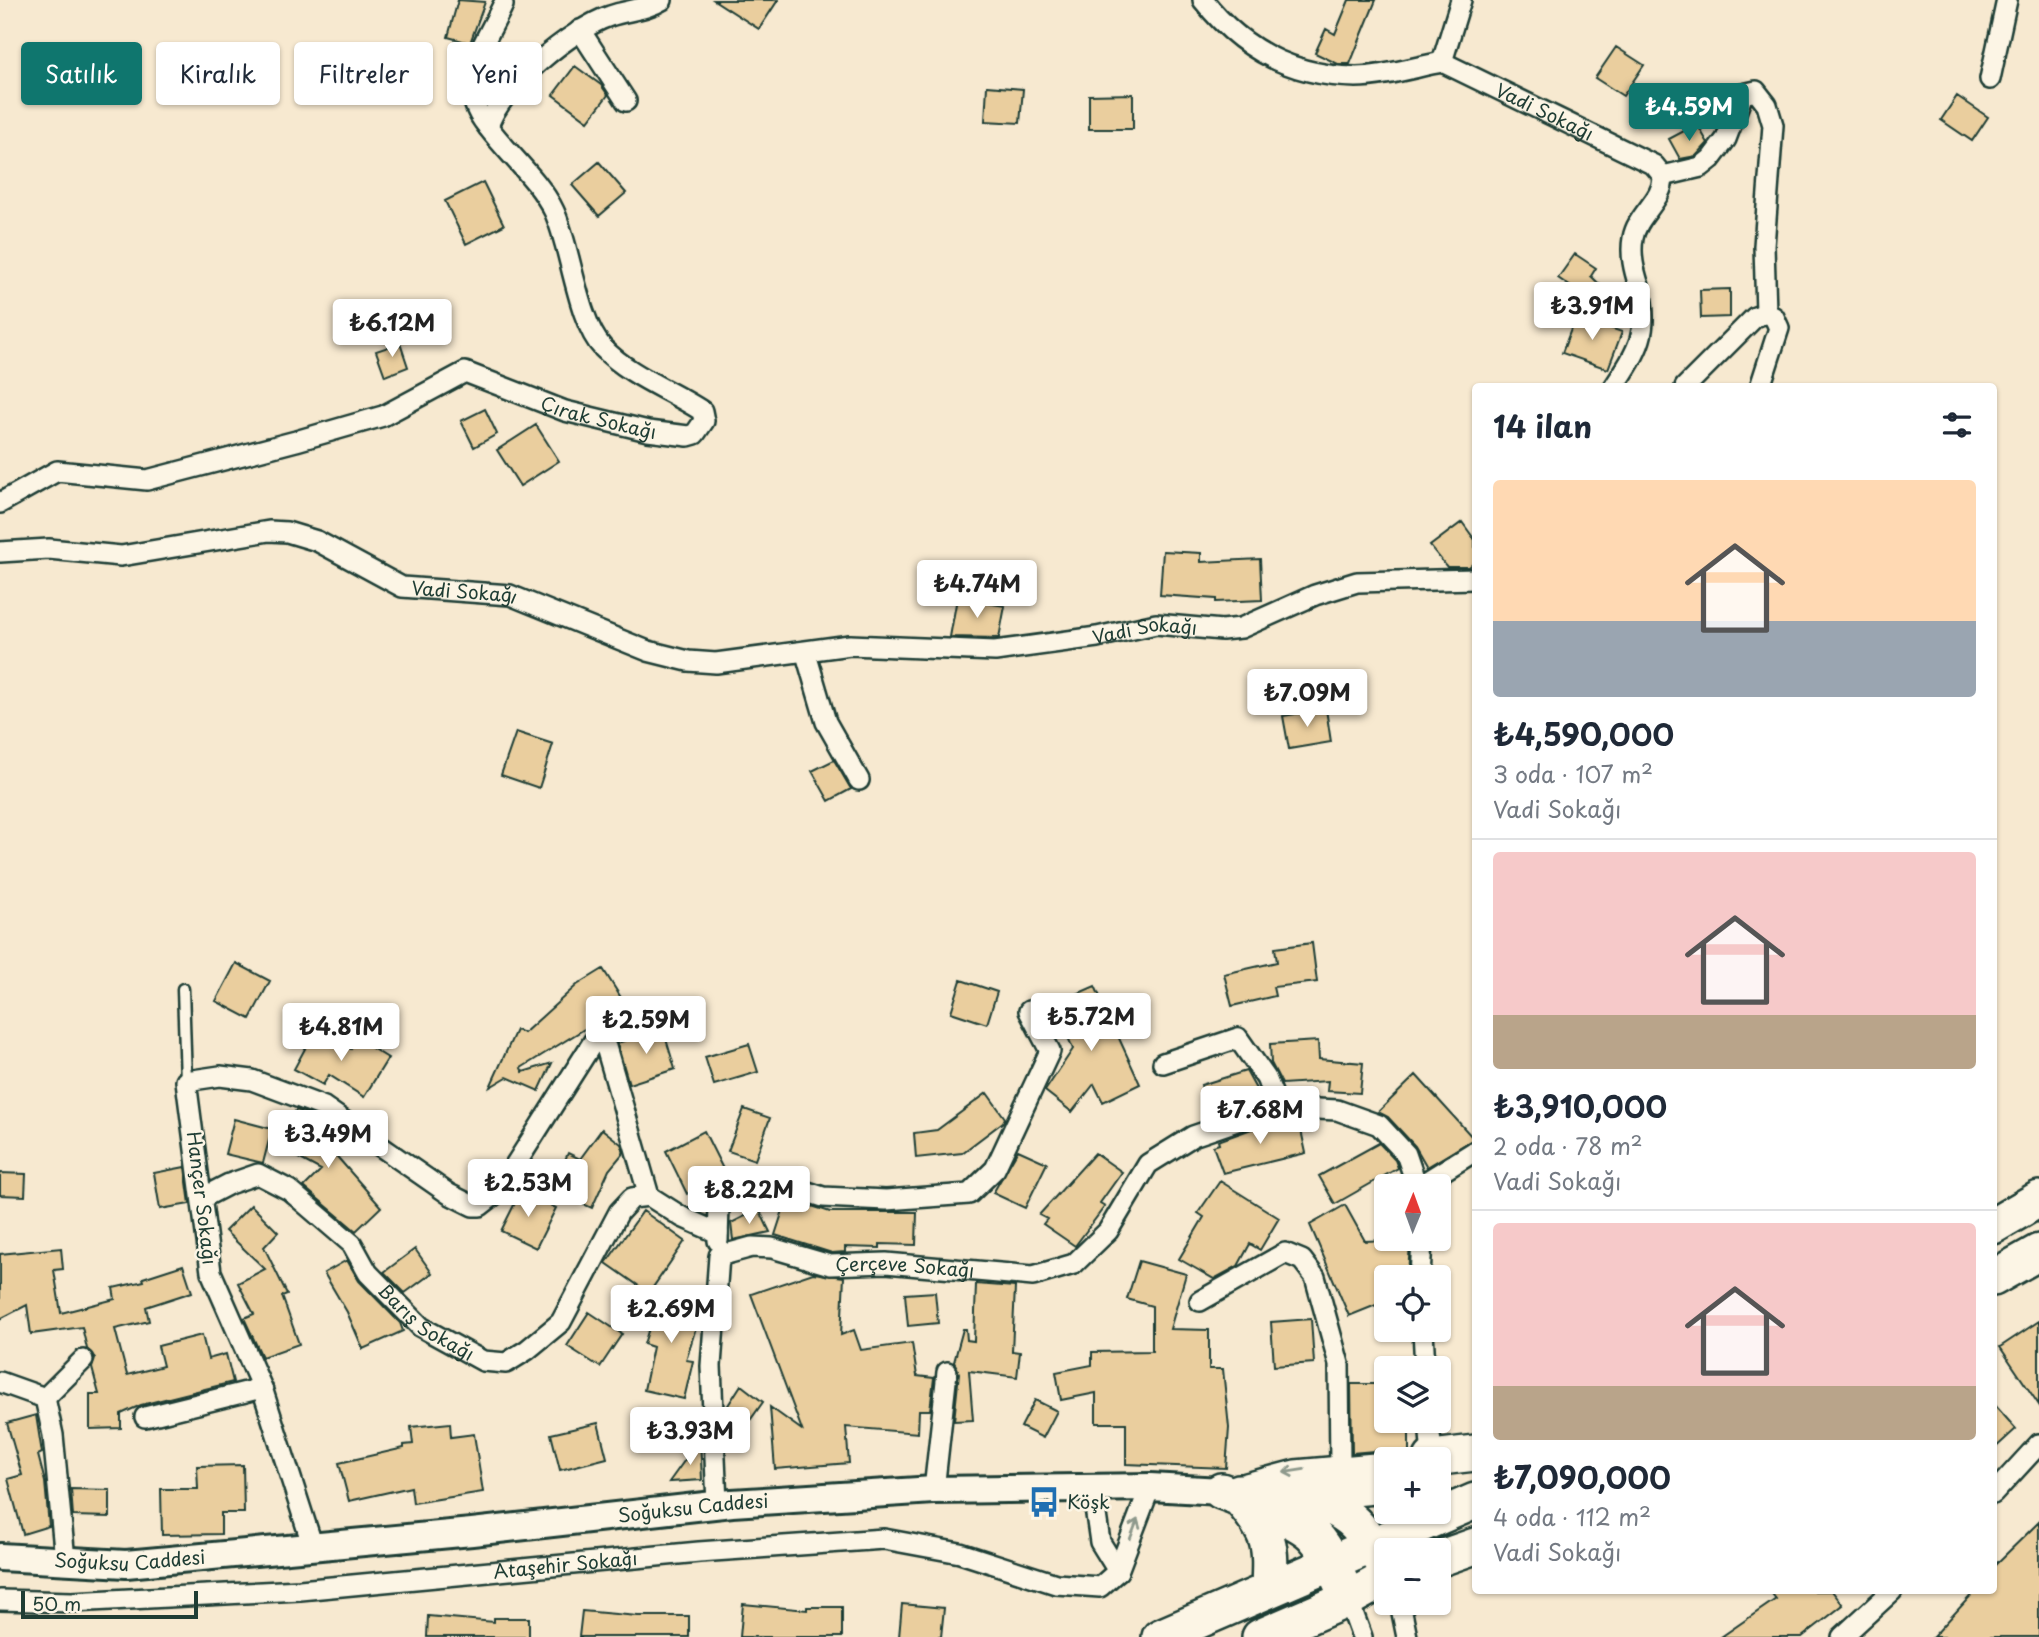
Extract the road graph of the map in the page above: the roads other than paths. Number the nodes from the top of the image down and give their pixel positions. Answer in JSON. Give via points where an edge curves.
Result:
{"nodes":[{"id":1,"x":662,"y":0,"type":"edge"},
{"id":2,"x":1203,"y":0,"type":"edge"},
{"id":3,"x":1461,"y":0,"type":"edge"},
{"id":4,"x":2007,"y":0,"type":"edge"},
{"id":5,"x":503,"y":5,"type":"dead end"},
{"id":6,"x":580,"y":30,"type":"junction"},
{"id":7,"x":1442,"y":62,"type":"junction"},
{"id":8,"x":1990,"y":79,"type":"dead end"},
{"id":9,"x":626,"y":101,"type":"dead end"},
{"id":10,"x":488,"y":127,"type":"junction"},
{"id":11,"x":1663,"y":176,"type":"junction"},
{"id":12,"x":1766,"y":313,"type":"junction"},
{"id":13,"x":1617,"y":383,"type":"edge"},
{"id":14,"x":1689,"y":383,"type":"edge"},
{"id":15,"x":1761,"y":383,"type":"edge"},
{"id":16,"x":0,"y":503,"type":"edge"},
{"id":17,"x":0,"y":552,"type":"edge"},
{"id":18,"x":1472,"y":579,"type":"edge"},
{"id":19,"x":806,"y":654,"type":"junction"},
{"id":20,"x":859,"y":780,"type":"dead end"},
{"id":21,"x":183,"y":989,"type":"dead end"},
{"id":22,"x":1029,"y":1011,"type":"dead end"},
{"id":23,"x":1163,"y":1063,"type":"dead end"},
{"id":24,"x":186,"y":1081,"type":"junction"},
{"id":25,"x":1278,"y":1107,"type":"junction"},
{"id":26,"x":1472,"y":1153,"type":"edge"},
{"id":27,"x":1414,"y":1174,"type":"edge"},
{"id":28,"x":1438,"y":1174,"type":"edge"},
{"id":29,"x":649,"y":1196,"type":"junction"},
{"id":30,"x":202,"y":1198,"type":"junction"},
{"id":31,"x":2039,"y":1199,"type":"edge"},
{"id":32,"x":1997,"y":1224,"type":"edge"},
{"id":33,"x":718,"y":1233,"type":"junction"},
{"id":34,"x":2039,"y":1252,"type":"edge"},
{"id":35,"x":719,"y":1256,"type":"junction"},
{"id":36,"x":1997,"y":1276,"type":"edge"},
{"id":37,"x":1200,"y":1301,"type":"dead end"},
{"id":38,"x":83,"y":1360,"type":"dead end"},
{"id":39,"x":947,"y":1372,"type":"dead end"},
{"id":40,"x":0,"y":1382,"type":"edge"},
{"id":41,"x":262,"y":1388,"type":"junction"},
{"id":42,"x":45,"y":1398,"type":"junction"},
{"id":43,"x":145,"y":1417,"type":"dead end"},
{"id":44,"x":2039,"y":1444,"type":"edge"},
{"id":45,"x":1472,"y":1454,"type":"edge"},
{"id":46,"x":1451,"y":1460,"type":"edge"},
{"id":47,"x":1374,"y":1463,"type":"edge"},
{"id":48,"x":1340,"y":1465,"type":"junction"},
{"id":49,"x":1451,"y":1471,"type":"edge"},
{"id":50,"x":1472,"y":1476,"type":"edge"},
{"id":51,"x":1374,"y":1486,"type":"edge"},
{"id":52,"x":1092,"y":1487,"type":"junction"},
{"id":53,"x":1150,"y":1487,"type":"junction"},
{"id":54,"x":934,"y":1490,"type":"junction"},
{"id":55,"x":1997,"y":1490,"type":"edge"},
{"id":56,"x":1298,"y":1493,"type":"junction"},
{"id":57,"x":1230,"y":1495,"type":"junction"},
{"id":58,"x":1472,"y":1503,"type":"edge"},
{"id":59,"x":717,"y":1504,"type":"junction"},
{"id":60,"x":1412,"y":1538,"type":"edge"},
{"id":61,"x":313,"y":1547,"type":"junction"},
{"id":62,"x":1472,"y":1547,"type":"edge"},
{"id":63,"x":1374,"y":1551,"type":"edge"},
{"id":64,"x":1451,"y":1554,"type":"edge"},
{"id":65,"x":0,"y":1557,"type":"edge"},
{"id":66,"x":1374,"y":1558,"type":"edge"},
{"id":67,"x":65,"y":1560,"type":"junction"},
{"id":68,"x":1332,"y":1562,"type":"junction"},
{"id":69,"x":1118,"y":1571,"type":"junction"},
{"id":70,"x":1374,"y":1585,"type":"edge"},
{"id":71,"x":1269,"y":1588,"type":"junction"},
{"id":72,"x":1889,"y":1594,"type":"edge"},
{"id":73,"x":1348,"y":1599,"type":"junction"},
{"id":74,"x":0,"y":1600,"type":"edge"},
{"id":75,"x":1402,"y":1615,"type":"edge"},
{"id":76,"x":1160,"y":1637,"type":"edge"},
{"id":77,"x":1260,"y":1637,"type":"edge"},
{"id":78,"x":1362,"y":1637,"type":"edge"},
{"id":79,"x":1407,"y":1637,"type":"edge"},
{"id":80,"x":1842,"y":1637,"type":"edge"}],
"edges":[{"from":1,"to":6,"type":"street"},
{"from":2,"to":7,"type":"street","via":[[1244,44],[1304,72],[1359,77]]},
{"from":3,"to":7,"type":"street"},
{"from":4,"to":8,"type":"street"},
{"from":5,"to":10,"type":"street","via":[[469,84],[473,107]]},
{"from":6,"to":9,"type":"street"},
{"from":6,"to":10,"type":"street","via":[[515,83],[492,112]]},
{"from":7,"to":11,"type":"street","name":"Vadi Sokağı","via":[[1654,165]]},
{"from":10,"to":16,"type":"street","name":"Çırak Sokağı","via":[[546,194],[563,234],[588,322],[601,346],[638,375],[702,411],[704,421],[695,434],[608,423],[465,372],[383,416],[296,442],[147,480],[57,471]]},
{"from":11,"to":12,"type":"street","via":[[1702,167],[1726,139],[1743,94],[1756,91],[1764,97],[1773,125],[1765,215]]},
{"from":11,"to":13,"type":"street","via":[[1661,191],[1640,216],[1633,238],[1633,264],[1644,305],[1643,333]]},
{"from":12,"to":14,"type":"street","via":[[1755,317]]},
{"from":12,"to":15,"type":"street","via":[[1779,328]]},
{"from":17,"to":19,"type":"street","name":"Vadi Sokağı","via":[[49,549],[121,556],[269,531],[287,532],[317,541],[402,587],[510,595],[669,657],[716,663]]},
{"from":18,"to":19,"type":"street","name":"Vadi Sokağı","via":[[1357,582],[1241,628],[1156,624],[1097,638],[995,651],[850,645]]},
{"from":19,"to":20,"type":"street","via":[[826,722]]},
{"from":21,"to":24,"type":"lane"},
{"from":22,"to":33,"type":"street","via":[[1049,1051],[995,1169],[969,1194],[886,1200],[835,1197],[760,1183],[735,1190],[719,1205]]},
{"from":23,"to":25,"type":"street","via":[[1238,1038],[1266,1079]]},
{"from":24,"to":29,"type":"street","via":[[220,1076],[252,1080],[324,1107],[449,1194],[480,1206],[498,1192],[595,1039],[606,1047]]},
{"from":24,"to":30,"type":"street","name":"Hançer Sokağı"},
{"from":25,"to":27,"type":"street","name":"Çerçeve Sokağı","via":[[1337,1110],[1379,1125],[1406,1154]]},
{"from":25,"to":35,"type":"street","name":"Çerçeve Sokağı","via":[[1193,1136],[1148,1164],[1108,1231],[1074,1264],[1033,1276],[886,1263],[830,1265],[772,1248],[752,1247]]},
{"from":26,"to":28,"type":"street"},
{"from":29,"to":30,"type":"street","name":"Barış Sokağı","via":[[632,1198],[619,1212],[561,1322],[506,1363],[483,1361],[421,1326],[368,1273],[352,1244],[289,1190],[258,1174]]},
{"from":29,"to":33,"type":"street"},
{"from":30,"to":41,"type":"street","name":"Hançer Sokağı","via":[[211,1272]]},
{"from":31,"to":32,"type":"highway"},
{"from":33,"to":35,"type":"street"},
{"from":34,"to":36,"type":"highway"},
{"from":35,"to":59,"type":"street","via":[[711,1366]]},
{"from":37,"to":48,"type":"street","via":[[1285,1253],[1302,1260],[1315,1277],[1339,1364]]},
{"from":38,"to":42,"type":"street"},
{"from":39,"to":54,"type":"street"},
{"from":40,"to":42,"type":"street"},
{"from":41,"to":43,"type":"street"},
{"from":41,"to":61,"type":"street","name":"Hançer Sokağı"},
{"from":42,"to":67,"type":"street"},
{"from":44,"to":55,"type":"street"},
{"from":45,"to":46,"type":"highway"},
{"from":47,"to":48,"type":"street","name":"Soğuksu Caddesi"},
{"from":48,"to":57,"type":"street","name":"Soğuksu Caddesi","one_way":true,"via":[[1266,1476]]},
{"from":49,"to":50,"type":"highway"},
{"from":51,"to":56,"type":"highway"},
{"from":52,"to":53,"type":"main road","name":"Soğuksu Caddesi"},
{"from":52,"to":54,"type":"main road","name":"Soğuksu Caddesi"},
{"from":52,"to":69,"type":"street","via":[[1100,1542]]},
{"from":53,"to":57,"type":"main road","name":"Soğuksu Caddesi"},
{"from":69,"to":53,"type":"street","one_way":true},
{"from":54,"to":59,"type":"main road","name":"Soğuksu Caddesi"},
{"from":56,"to":57,"type":"highway"},
{"from":56,"to":63,"type":"highway","via":[[1340,1509]]},
{"from":57,"to":68,"type":"highway","via":[[1313,1535]]},
{"from":57,"to":71,"type":"highway","via":[[1265,1528]]},
{"from":58,"to":60,"type":"highway"},
{"from":59,"to":61,"type":"main road","name":"Soğuksu Caddesi"},
{"from":61,"to":67,"type":"main road","name":"Soğuksu Caddesi","via":[[126,1564]]},
{"from":62,"to":64,"type":"highway"},
{"from":65,"to":67,"type":"main road","name":"Soğuksu Caddesi"},
{"from":66,"to":68,"type":"highway"},
{"from":68,"to":71,"type":"highway"},
{"from":68,"to":73,"type":"highway"},
{"from":69,"to":74,"type":"street","name":"Ataşehir Sokağı","via":[[1100,1587],[1056,1584],[960,1553],[884,1539],[300,1590],[72,1602]]},
{"from":70,"to":73,"type":"highway"},
{"from":71,"to":76,"type":"highway"},
{"from":72,"to":80,"type":"street"},
{"from":73,"to":77,"type":"highway"},
{"from":73,"to":78,"type":"street"},
{"from":75,"to":79,"type":"street"}]}
